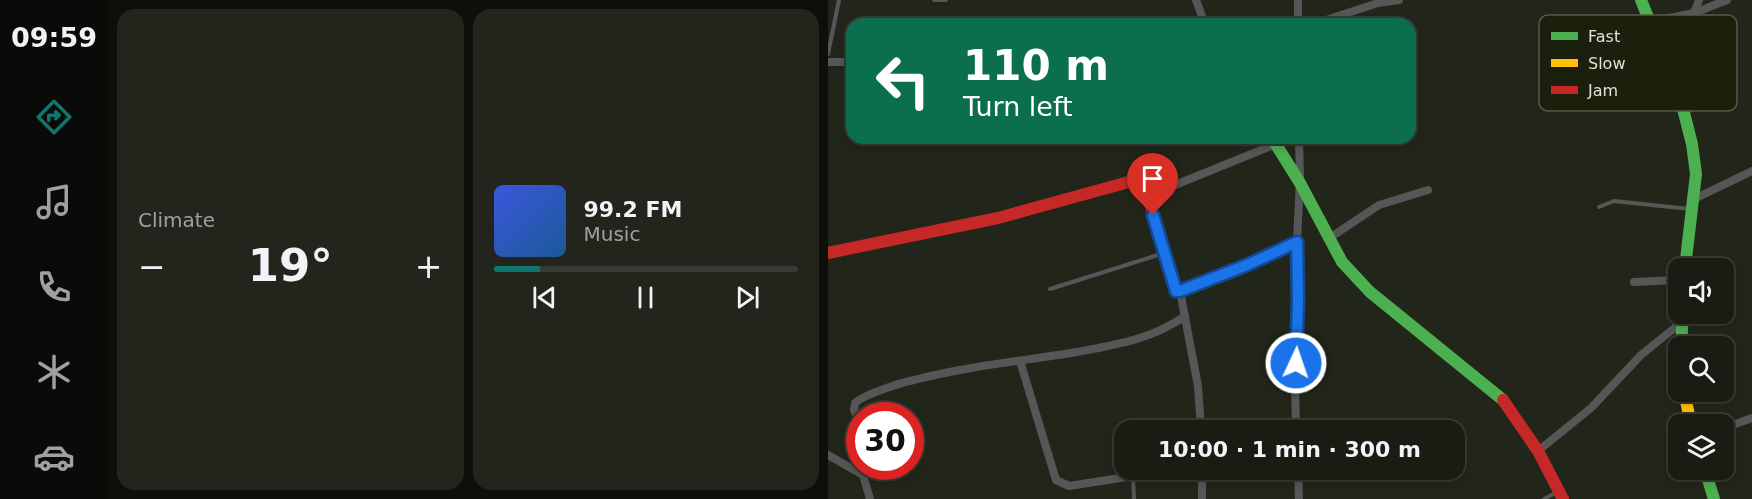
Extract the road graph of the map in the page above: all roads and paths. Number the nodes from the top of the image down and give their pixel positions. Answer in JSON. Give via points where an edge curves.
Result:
{"nodes":[{"id":1,"x":839,"y":0,"type":"edge"},
{"id":2,"x":934,"y":0,"type":"edge"},
{"id":3,"x":946,"y":0,"type":"edge"},
{"id":4,"x":1196,"y":0,"type":"edge"},
{"id":5,"x":1298,"y":0,"type":"edge"},
{"id":6,"x":1399,"y":0,"type":"edge"},
{"id":7,"x":1641,"y":0,"type":"edge"},
{"id":8,"x":1699,"y":0,"type":"edge"},
{"id":9,"x":1727,"y":0,"type":"edge"},
{"id":10,"x":1694,"y":13,"type":"junction"},
{"id":11,"x":1647,"y":15,"type":"edge"},
{"id":12,"x":1684,"y":15,"type":"edge"},
{"id":13,"x":1203,"y":18,"type":"edge"},
{"id":14,"x":1298,"y":18,"type":"edge"},
{"id":15,"x":1332,"y":18,"type":"edge"},
{"id":16,"x":828,"y":32,"type":"edge"},
{"id":17,"x":831,"y":38,"type":"junction"},
{"id":18,"x":828,"y":54,"type":"edge"},
{"id":19,"x":828,"y":62,"type":"edge"},
{"id":20,"x":846,"y":62,"type":"edge"},
{"id":21,"x":1684,"y":111,"type":"edge"},
{"id":22,"x":1267,"y":144,"type":"edge"},
{"id":23,"x":1276,"y":144,"type":"edge"},
{"id":24,"x":1299,"y":144,"type":"edge"},
{"id":25,"x":1752,"y":171,"type":"edge"},
{"id":26,"x":1300,"y":183,"type":"junction"},
{"id":27,"x":1428,"y":190,"type":"dead end"},
{"id":28,"x":1148,"y":196,"type":"junction"},
{"id":29,"x":1692,"y":205,"type":"junction"},
{"id":30,"x":1599,"y":207,"type":"dead end"},
{"id":31,"x":1328,"y":239,"type":"junction"},
{"id":32,"x":1297,"y":242,"type":"junction"},
{"id":33,"x":828,"y":252,"type":"edge"},
{"id":34,"x":1164,"y":253,"type":"junction"},
{"id":35,"x":1686,"y":258,"type":"edge"},
{"id":36,"x":1668,"y":280,"type":"edge"},
{"id":37,"x":1634,"y":282,"type":"dead end"},
{"id":38,"x":1050,"y":289,"type":"dead end"},
{"id":39,"x":1180,"y":291,"type":"junction"},
{"id":40,"x":1185,"y":316,"type":"junction"},
{"id":41,"x":1675,"y":324,"type":"edge"},
{"id":42,"x":1020,"y":361,"type":"junction"},
{"id":43,"x":856,"y":402,"type":"edge"},
{"id":44,"x":1752,"y":418,"type":"edge"},
{"id":45,"x":1200,"y":420,"type":"edge"},
{"id":46,"x":1296,"y":420,"type":"edge"},
{"id":47,"x":1734,"y":424,"type":"edge"},
{"id":48,"x":1538,"y":451,"type":"junction"},
{"id":49,"x":828,"y":455,"type":"edge"},
{"id":50,"x":846,"y":463,"type":"edge"},
{"id":51,"x":1114,"y":479,"type":"edge"},
{"id":52,"x":865,"y":480,"type":"edge"},
{"id":53,"x":1133,"y":480,"type":"edge"},
{"id":54,"x":1202,"y":480,"type":"edge"},
{"id":55,"x":1298,"y":480,"type":"edge"},
{"id":56,"x":1708,"y":480,"type":"edge"},
{"id":57,"x":1562,"y":495,"type":"edge"},
{"id":58,"x":870,"y":499,"type":"edge"},
{"id":59,"x":1134,"y":499,"type":"edge"},
{"id":60,"x":1202,"y":499,"type":"edge"},
{"id":61,"x":1299,"y":499,"type":"edge"},
{"id":62,"x":1545,"y":499,"type":"edge"},
{"id":63,"x":1714,"y":499,"type":"edge"}],
"edges":[{"from":1,"to":17,"type":"lane"},
{"from":2,"to":3,"type":"lane"},
{"from":4,"to":13,"type":"street"},
{"from":5,"to":14,"type":"street"},
{"from":6,"to":15,"type":"street"},
{"from":7,"to":11,"type":"street"},
{"from":8,"to":10,"type":"street"},
{"from":9,"to":10,"type":"street"},
{"from":10,"to":12,"type":"street"},
{"from":16,"to":17,"type":"lane"},
{"from":17,"to":18,"type":"lane"},
{"from":19,"to":20,"type":"street"},
{"from":21,"to":29,"type":"street","via":[[1696,174]]},
{"from":22,"to":28,"type":"street"},
{"from":23,"to":26,"type":"street"},
{"from":24,"to":26,"type":"street"},
{"from":25,"to":29,"type":"street"},
{"from":26,"to":31,"type":"street"},
{"from":26,"to":32,"type":"street"},
{"from":27,"to":31,"type":"street","via":[[1380,205]]},
{"from":28,"to":33,"type":"street","via":[[1143,182],[1136,180],[998,218]]},
{"from":28,"to":34,"type":"street"},
{"from":29,"to":30,"type":"lane","via":[[1614,201]]},
{"from":29,"to":35,"type":"street"},
{"from":31,"to":48,"type":"street","via":[[1342,262],[1370,292],[1504,400]]},
{"from":32,"to":39,"type":"street"},
{"from":32,"to":46,"type":"street"},
{"from":34,"to":38,"type":"lane"},
{"from":34,"to":39,"type":"street","via":[[1173,287]]},
{"from":36,"to":37,"type":"street"},
{"from":39,"to":40,"type":"street"},
{"from":40,"to":42,"type":"street","via":[[1170,327],[1126,343]]},
{"from":40,"to":45,"type":"street"},
{"from":41,"to":48,"type":"street","via":[[1591,408]]},
{"from":42,"to":43,"type":"street","via":[[897,384]]},
{"from":42,"to":51,"type":"street","via":[[1056,480],[1069,486]]},
{"from":44,"to":47,"type":"street"},
{"from":48,"to":57,"type":"street"},
{"from":49,"to":50,"type":"street"},
{"from":52,"to":58,"type":"street"},
{"from":53,"to":59,"type":"lane"},
{"from":54,"to":60,"type":"street"},
{"from":55,"to":61,"type":"street"},
{"from":56,"to":63,"type":"street"},
{"from":57,"to":62,"type":"lane"}]}
